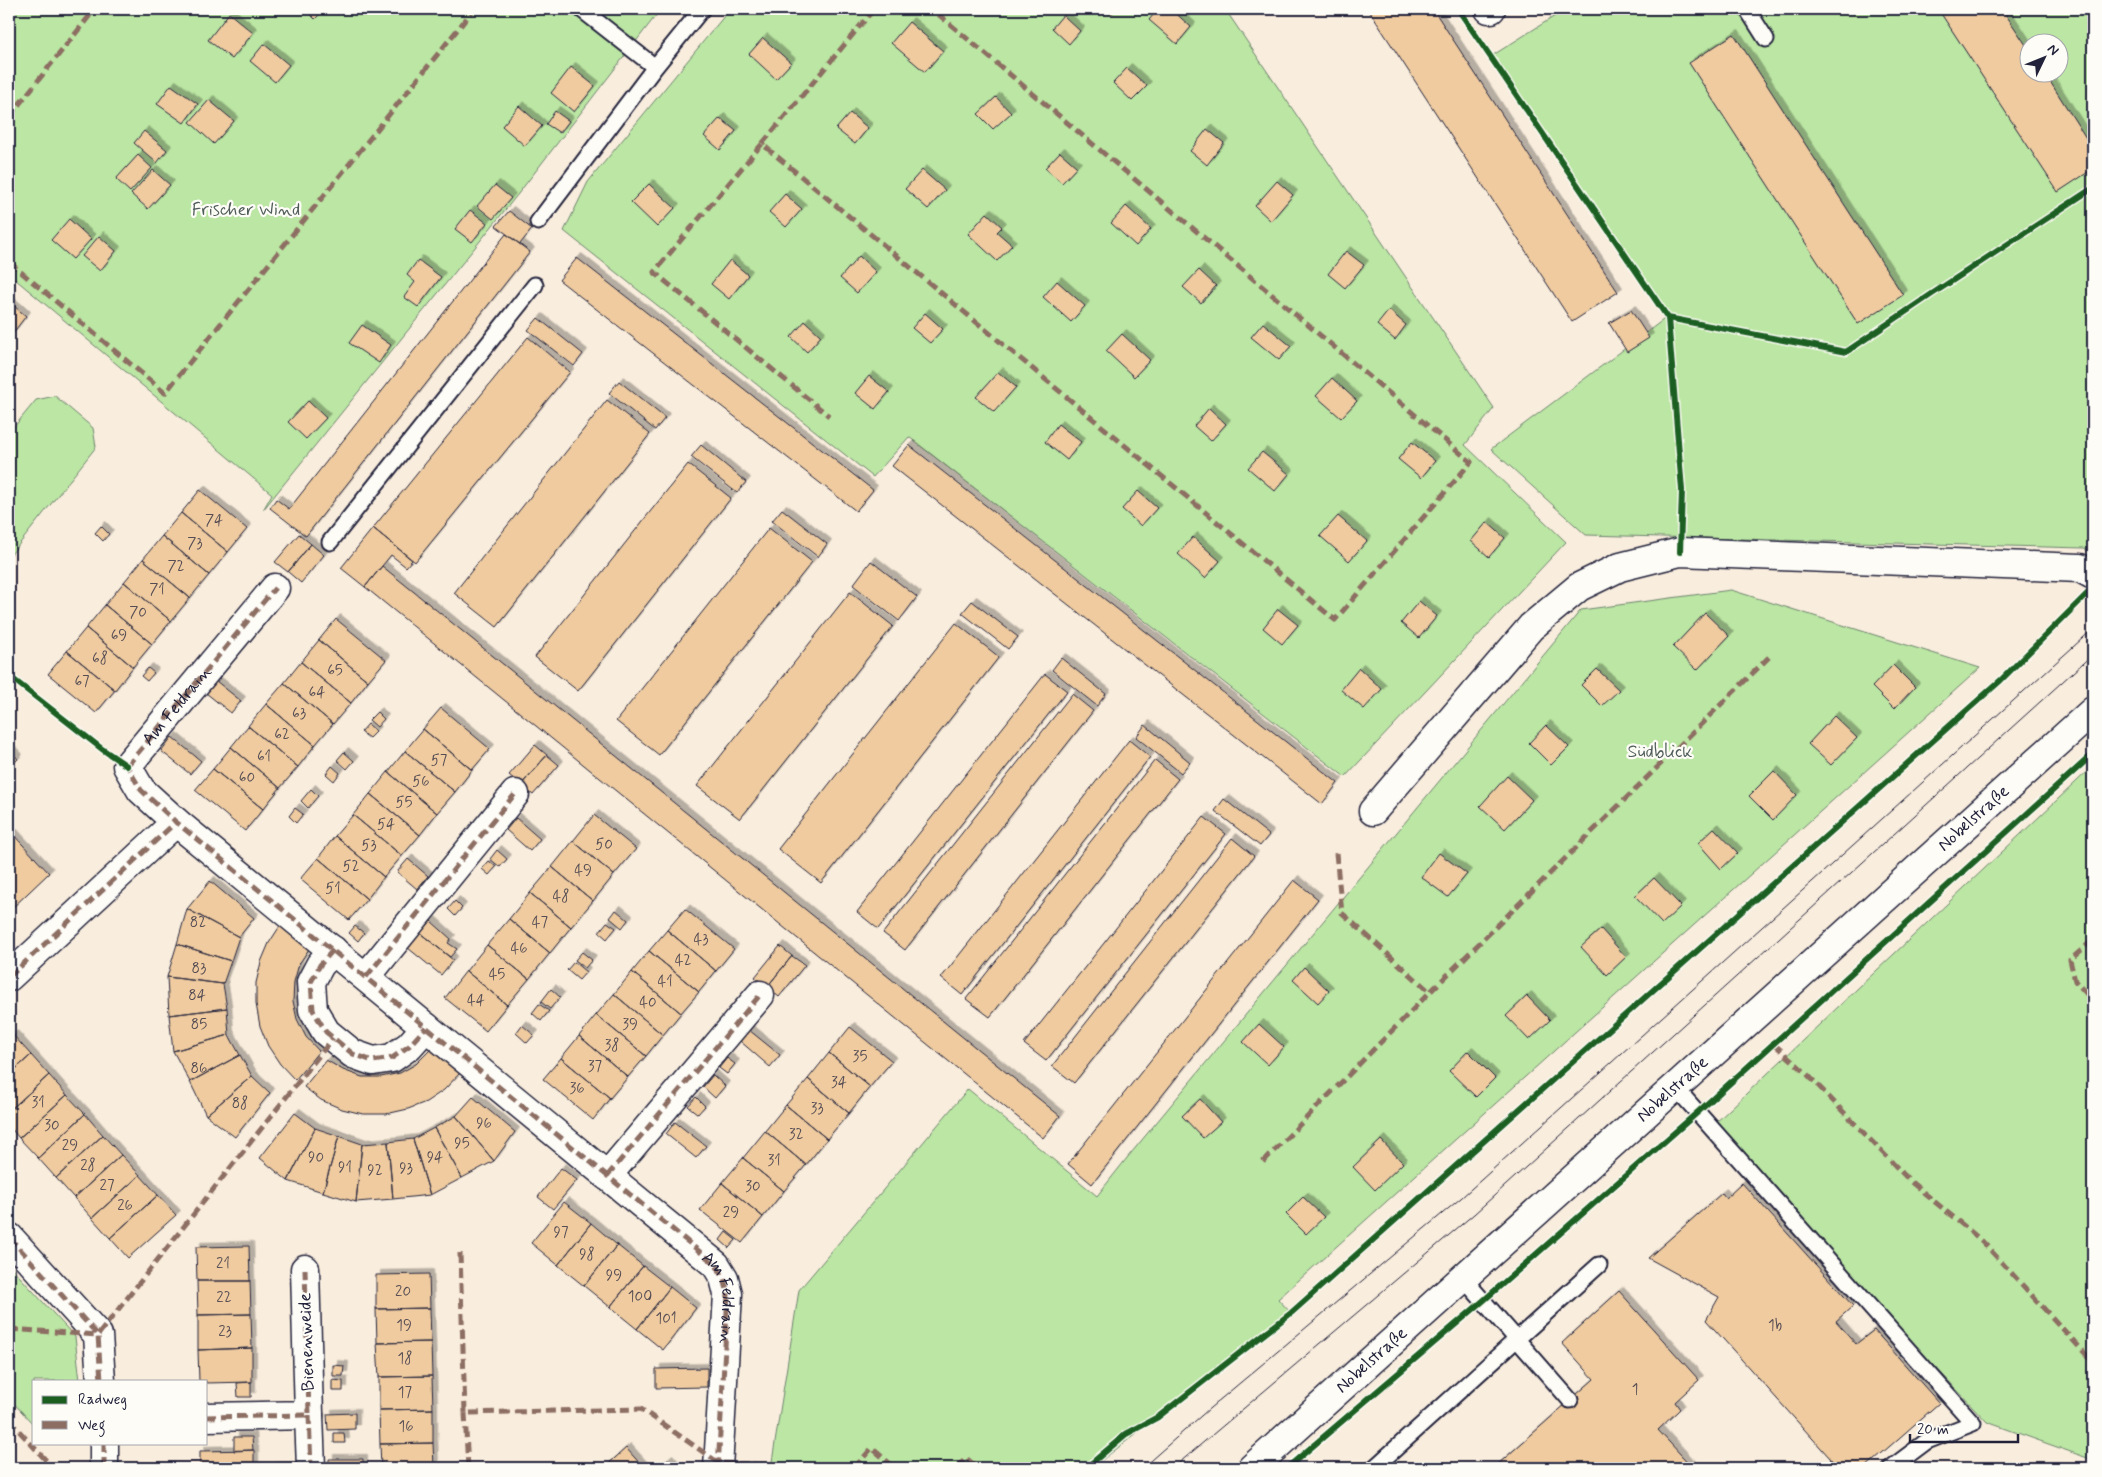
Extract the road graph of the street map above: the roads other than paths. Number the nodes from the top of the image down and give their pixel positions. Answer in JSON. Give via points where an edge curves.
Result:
{"nodes":[{"id":1,"x":581,"y":9,"type":"edge"},
{"id":2,"x":702,"y":9,"type":"edge"},
{"id":3,"x":1747,"y":9,"type":"edge"},
{"id":4,"x":1766,"y":39,"type":"dead end"},
{"id":5,"x":655,"y":67,"type":"junction"},
{"id":6,"x":538,"y":222,"type":"dead end"},
{"id":7,"x":535,"y":285,"type":"dead end"},
{"id":8,"x":330,"y":542,"type":"dead end"},
{"id":9,"x":2093,"y":575,"type":"edge"},
{"id":10,"x":275,"y":588,"type":"dead end"},
{"id":11,"x":2093,"y":710,"type":"edge"},
{"id":12,"x":515,"y":794,"type":"dead end"},
{"id":13,"x":1373,"y":812,"type":"dead end"},
{"id":14,"x":176,"y":822,"type":"junction"},
{"id":15,"x":333,"y":950,"type":"junction"},
{"id":16,"x":9,"y":977,"type":"edge"},
{"id":17,"x":366,"y":977,"type":"junction"},
{"id":18,"x":760,"y":995,"type":"dead end"},
{"id":19,"x":426,"y":1027,"type":"junction"},
{"id":20,"x":1675,"y":1087,"type":"junction"},
{"id":21,"x":607,"y":1176,"type":"junction"},
{"id":22,"x":9,"y":1237,"type":"edge"},
{"id":23,"x":1600,"y":1265,"type":"dead end"},
{"id":24,"x":305,"y":1269,"type":"dead end"},
{"id":25,"x":1463,"y":1278,"type":"junction"},
{"id":26,"x":1518,"y":1340,"type":"junction"},
{"id":27,"x":101,"y":1380,"type":"edge"},
{"id":28,"x":1570,"y":1400,"type":"dead end"},
{"id":29,"x":309,"y":1415,"type":"junction"},
{"id":30,"x":208,"y":1418,"type":"edge"},
{"id":31,"x":104,"y":1444,"type":"edge"},
{"id":32,"x":104,"y":1468,"type":"edge"},
{"id":33,"x":310,"y":1468,"type":"edge"},
{"id":34,"x":718,"y":1468,"type":"edge"},
{"id":35,"x":1252,"y":1468,"type":"edge"},
{"id":36,"x":1374,"y":1468,"type":"edge"},
{"id":37,"x":1891,"y":1468,"type":"edge"}],
"edges":[{"from":1,"to":5,"type":"lane"},
{"from":2,"to":5,"type":"lane"},
{"from":3,"to":4,"type":"lane"},
{"from":5,"to":6,"type":"lane"},
{"from":7,"to":8,"type":"lane"},
{"from":9,"to":13,"type":"street","via":[[2080,568],[1680,552],[1620,567],[1579,587],[1531,627]]},
{"from":10,"to":14,"type":"street","name":"Am Feldrain","via":[[127,766],[141,790]]},
{"from":11,"to":20,"type":"street","name":"Nobelstraße"},
{"from":12,"to":17,"type":"street"},
{"from":14,"to":15,"type":"street","name":"Am Feldrain"},
{"from":14,"to":16,"type":"street"},
{"from":15,"to":17,"type":"street","name":"Am Feldrain"},
{"from":15,"to":19,"type":"street","via":[[311,982],[313,1010],[326,1032],[353,1054],[373,1061],[392,1058],[409,1046]]},
{"from":17,"to":19,"type":"street","name":"Am Feldrain"},
{"from":18,"to":21,"type":"street"},
{"from":19,"to":21,"type":"street","name":"Am Feldrain"},
{"from":20,"to":25,"type":"street","name":"Nobelstraße"},
{"from":20,"to":37,"type":"lane","via":[[1972,1423],[1927,1441]]},
{"from":21,"to":34,"type":"street","name":"Am Feldrain","via":[[716,1266],[724,1278],[728,1294]]},
{"from":22,"to":27,"type":"street","via":[[98,1335]]},
{"from":23,"to":26,"type":"lane"},
{"from":24,"to":29,"type":"street","name":"Bienenweide"},
{"from":25,"to":26,"type":"lane"},
{"from":25,"to":35,"type":"street","name":"Nobelstraße"},
{"from":26,"to":28,"type":"lane"},
{"from":26,"to":36,"type":"lane"},
{"from":29,"to":30,"type":"street","name":"Bienenweide"},
{"from":29,"to":33,"type":"street","name":"Bienenweide"},
{"from":31,"to":32,"type":"street"}]}
